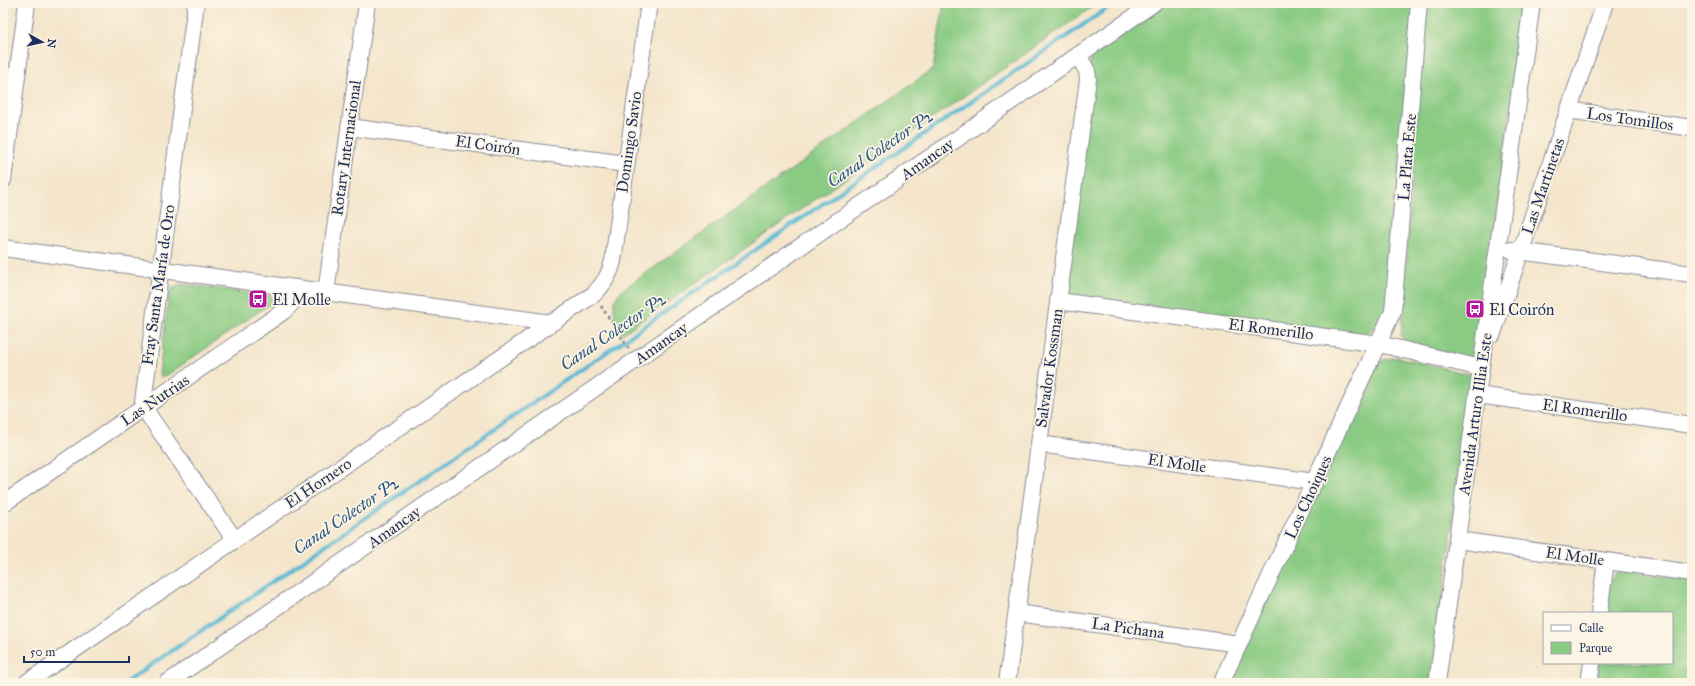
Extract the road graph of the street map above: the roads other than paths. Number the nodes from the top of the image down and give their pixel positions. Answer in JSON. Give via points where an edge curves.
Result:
{"nodes":[{"id":1,"x":27,"y":3,"type":"edge"},
{"id":2,"x":196,"y":3,"type":"edge"},
{"id":3,"x":367,"y":3,"type":"edge"},
{"id":4,"x":649,"y":3,"type":"edge"},
{"id":5,"x":1154,"y":3,"type":"edge"},
{"id":6,"x":1419,"y":3,"type":"edge"},
{"id":7,"x":1532,"y":3,"type":"edge"},
{"id":8,"x":1605,"y":3,"type":"edge"},
{"id":9,"x":1078,"y":55,"type":"junction"},
{"id":10,"x":10,"y":79,"type":"edge"},
{"id":11,"x":1568,"y":110,"type":"junction"},
{"id":12,"x":349,"y":126,"type":"junction"},
{"id":13,"x":1692,"y":128,"type":"edge"},
{"id":14,"x":626,"y":164,"type":"junction"},
{"id":15,"x":3,"y":180,"type":"edge"},
{"id":16,"x":3,"y":248,"type":"edge"},
{"id":17,"x":1498,"y":248,"type":"junction"},
{"id":18,"x":1521,"y":251,"type":"junction"},
{"id":19,"x":160,"y":269,"type":"junction"},
{"id":20,"x":1692,"y":274,"type":"edge"},
{"id":21,"x":607,"y":280,"type":"joint"},
{"id":22,"x":298,"y":288,"type":"junction"},
{"id":23,"x":326,"y":292,"type":"junction"},
{"id":24,"x":1058,"y":301,"type":"junction"},
{"id":25,"x":1393,"y":311,"type":"joint"},
{"id":26,"x":550,"y":323,"type":"junction"},
{"id":27,"x":1379,"y":344,"type":"junction"},
{"id":28,"x":1481,"y":368,"type":"junction"},
{"id":29,"x":1477,"y":395,"type":"junction"},
{"id":30,"x":144,"y":407,"type":"junction"},
{"id":31,"x":1692,"y":425,"type":"edge"},
{"id":32,"x":1039,"y":444,"type":"junction"},
{"id":33,"x":1315,"y":482,"type":"junction"},
{"id":34,"x":3,"y":504,"type":"edge"},
{"id":35,"x":235,"y":540,"type":"junction"},
{"id":36,"x":1457,"y":540,"type":"junction"},
{"id":37,"x":1606,"y":561,"type":"junction"},
{"id":38,"x":1692,"y":572,"type":"edge"},
{"id":39,"x":1599,"y":612,"type":"edge"},
{"id":40,"x":1017,"y":613,"type":"junction"},
{"id":41,"x":1239,"y":644,"type":"junction"},
{"id":42,"x":1592,"y":664,"type":"edge"},
{"id":43,"x":26,"y":683,"type":"edge"},
{"id":44,"x":167,"y":683,"type":"edge"},
{"id":45,"x":1007,"y":683,"type":"edge"},
{"id":46,"x":1221,"y":683,"type":"edge"},
{"id":47,"x":1437,"y":683,"type":"edge"},
{"id":48,"x":1589,"y":683,"type":"edge"}],
"edges":[{"from":1,"to":10,"type":"street"},
{"from":2,"to":19,"type":"street","name":"Fray Santa María de Oro"},
{"from":3,"to":12,"type":"street","name":"Rotary Internacional"},
{"from":4,"to":14,"type":"street","name":"Domingo Savio"},
{"from":5,"to":9,"type":"street","name":"Amancay"},
{"from":6,"to":25,"type":"street","name":"La Plata Este"},
{"from":7,"to":17,"type":"street","name":"Avenida Arturo Illia Este"},
{"from":8,"to":11,"type":"street","name":"Las Martinetas"},
{"from":9,"to":24,"type":"street","name":"Salvador Kossman","via":[[1088,79]]},
{"from":9,"to":44,"type":"street","name":"Amancay"},
{"from":10,"to":15,"type":"street"},
{"from":11,"to":13,"type":"street","name":"Los Tomillos"},
{"from":11,"to":18,"type":"street","name":"Las Martinetas"},
{"from":12,"to":14,"type":"street","name":"El Coirón"},
{"from":12,"to":23,"type":"street","name":"Rotary Internacional"},
{"from":14,"to":21,"type":"street","name":"Domingo Savio","via":[[613,261]]},
{"from":16,"to":19,"type":"street"},
{"from":17,"to":18,"type":"street"},
{"from":17,"to":28,"type":"street","name":"Avenida Arturo Illia Este"},
{"from":18,"to":20,"type":"street"},
{"from":18,"to":28,"type":"street","name":"Las Martinetas"},
{"from":19,"to":22,"type":"street"},
{"from":19,"to":30,"type":"street","name":"Fray Santa María de Oro","via":[[143,391]]},
{"from":21,"to":26,"type":"street","name":"El Hornero","via":[[594,294]]},
{"from":22,"to":23,"type":"street"},
{"from":22,"to":30,"type":"street","name":"Las Nutrias","via":[[291,304],[284,311]]},
{"from":23,"to":26,"type":"street"},
{"from":24,"to":27,"type":"street","name":"El Romerillo"},
{"from":24,"to":32,"type":"street","name":"Salvador Kossman"},
{"from":25,"to":27,"type":"street","name":"Los Choiques"},
{"from":26,"to":35,"type":"street","name":"El Hornero"},
{"from":27,"to":28,"type":"street","name":"El Romerillo"},
{"from":27,"to":33,"type":"street","name":"Los Choiques"},
{"from":28,"to":29,"type":"street","name":"Avenida Arturo Illia Este"},
{"from":29,"to":31,"type":"street","name":"El Romerillo"},
{"from":29,"to":36,"type":"street","name":"Avenida Arturo Illia Este"},
{"from":30,"to":34,"type":"street","name":"Las Nutrias"},
{"from":30,"to":35,"type":"street"},
{"from":32,"to":33,"type":"street","name":"El Molle"},
{"from":32,"to":40,"type":"street","name":"Salvador Kossman"},
{"from":33,"to":41,"type":"street","name":"Los Choiques"},
{"from":35,"to":43,"type":"street","name":"El Hornero"},
{"from":36,"to":37,"type":"street","name":"El Molle"},
{"from":36,"to":47,"type":"street","name":"Avenida Arturo Illia Este"},
{"from":37,"to":38,"type":"street","name":"El Molle"},
{"from":37,"to":39,"type":"street"},
{"from":40,"to":41,"type":"street","name":"La Pichana"},
{"from":40,"to":45,"type":"street","name":"Salvador Kossman"},
{"from":41,"to":46,"type":"street","name":"Los Choiques"},
{"from":42,"to":48,"type":"street"}]}
